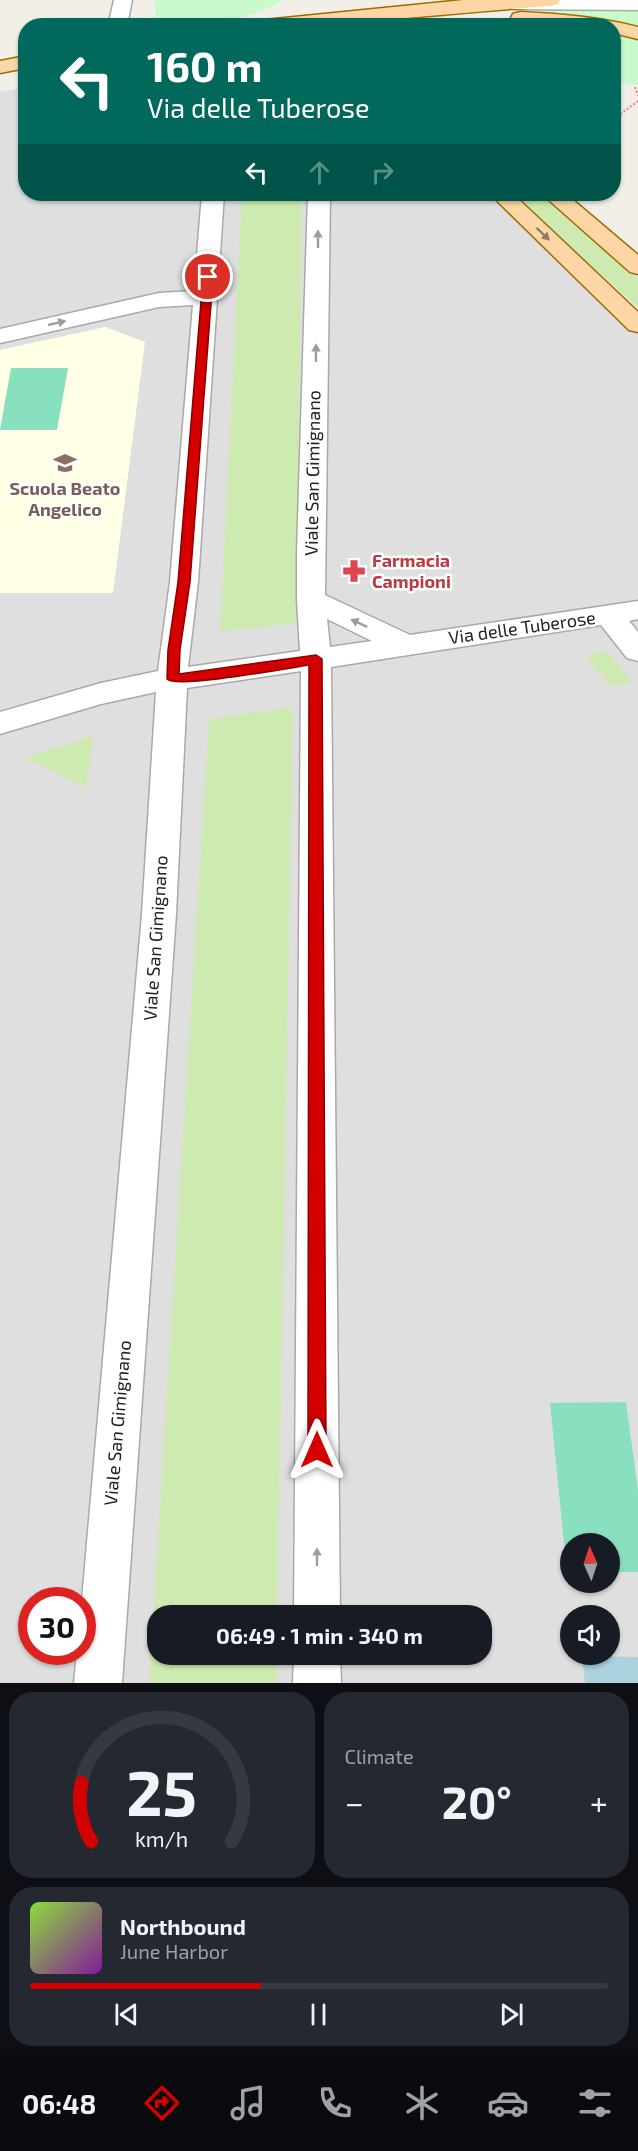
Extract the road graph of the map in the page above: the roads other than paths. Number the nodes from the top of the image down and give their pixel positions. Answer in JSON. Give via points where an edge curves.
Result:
{"nodes":[{"id":1,"x":123,"y":0,"type":"edge"},
{"id":2,"x":389,"y":0,"type":"edge"},
{"id":3,"x":550,"y":0,"type":"edge"},
{"id":4,"x":304,"y":2,"type":"edge"},
{"id":5,"x":500,"y":2,"type":"junction"},
{"id":6,"x":638,"y":4,"type":"edge"},
{"id":7,"x":359,"y":13,"type":"edge"},
{"id":8,"x":119,"y":18,"type":"edge"},
{"id":9,"x":278,"y":18,"type":"edge"},
{"id":10,"x":322,"y":18,"type":"edge"},
{"id":11,"x":341,"y":18,"type":"edge"},
{"id":12,"x":441,"y":18,"type":"edge"},
{"id":13,"x":522,"y":18,"type":"edge"},
{"id":14,"x":621,"y":29,"type":"edge"},
{"id":15,"x":638,"y":33,"type":"edge"},
{"id":16,"x":18,"y":64,"type":"edge"},
{"id":17,"x":0,"y":67,"type":"edge"},
{"id":18,"x":18,"y":75,"type":"edge"},
{"id":19,"x":0,"y":78,"type":"edge"},
{"id":20,"x":213,"y":201,"type":"edge"},
{"id":21,"x":319,"y":201,"type":"edge"},
{"id":22,"x":508,"y":201,"type":"edge"},
{"id":23,"x":562,"y":201,"type":"edge"},
{"id":24,"x":638,"y":267,"type":"edge"},
{"id":25,"x":206,"y":297,"type":"junction"},
{"id":26,"x":638,"y":325,"type":"edge"},
{"id":27,"x":0,"y":336,"type":"edge"},
{"id":28,"x":311,"y":600,"type":"junction"},
{"id":29,"x":638,"y":610,"type":"edge"},
{"id":30,"x":608,"y":615,"type":"junction"},
{"id":31,"x":406,"y":645,"type":"junction"},
{"id":32,"x":638,"y":651,"type":"edge"},
{"id":33,"x":316,"y":659,"type":"junction"},
{"id":34,"x":173,"y":679,"type":"junction"},
{"id":35,"x":0,"y":723,"type":"edge"},
{"id":36,"x":317,"y":1605,"type":"edge"},
{"id":37,"x":317,"y":1665,"type":"edge"},
{"id":38,"x":98,"y":1683,"type":"edge"},
{"id":39,"x":317,"y":1683,"type":"edge"}],
"edges":[{"from":1,"to":8,"type":"street"},
{"from":2,"to":12,"type":"main road"},
{"from":3,"to":5,"type":"main road"},
{"from":4,"to":9,"type":"main road"},
{"from":4,"to":10,"type":"main road"},
{"from":5,"to":6,"type":"street"},
{"from":5,"to":12,"type":"main road"},
{"from":7,"to":11,"type":"main road"},
{"from":7,"to":12,"type":"main road"},
{"from":12,"to":13,"type":"main road"},
{"from":14,"to":15,"type":"main road"},
{"from":16,"to":17,"type":"main road"},
{"from":18,"to":19,"type":"main road"},
{"from":20,"to":25,"type":"street","name":"Viale San Gimignano"},
{"from":28,"to":21,"type":"street","name":"Viale San Gimignano","one_way":true},
{"from":22,"to":26,"type":"main road","one_way":true},
{"from":23,"to":24,"type":"main road"},
{"from":27,"to":25,"type":"street","one_way":true,"via":[[159,300]]},
{"from":25,"to":34,"type":"street","name":"Viale San Gimignano"},
{"from":31,"to":28,"type":"street","one_way":true},
{"from":28,"to":33,"type":"street","name":"Viale San Gimignano"},
{"from":29,"to":30,"type":"street","name":"Via delle Tuberose"},
{"from":30,"to":31,"type":"street","name":"Via delle Tuberose"},
{"from":30,"to":32,"type":"street"},
{"from":31,"to":33,"type":"street","name":"Via delle Tuberose"},
{"from":33,"to":34,"type":"street","name":"Via delle Tuberose"},
{"from":36,"to":33,"type":"street","name":"Viale San Gimignano","one_way":true},
{"from":34,"to":35,"type":"street","name":"Via delle Tuberose","via":[[93,695]]},
{"from":34,"to":38,"type":"street","name":"Viale San Gimignano","via":[[159,914]]},
{"from":37,"to":39,"type":"street"}]}
